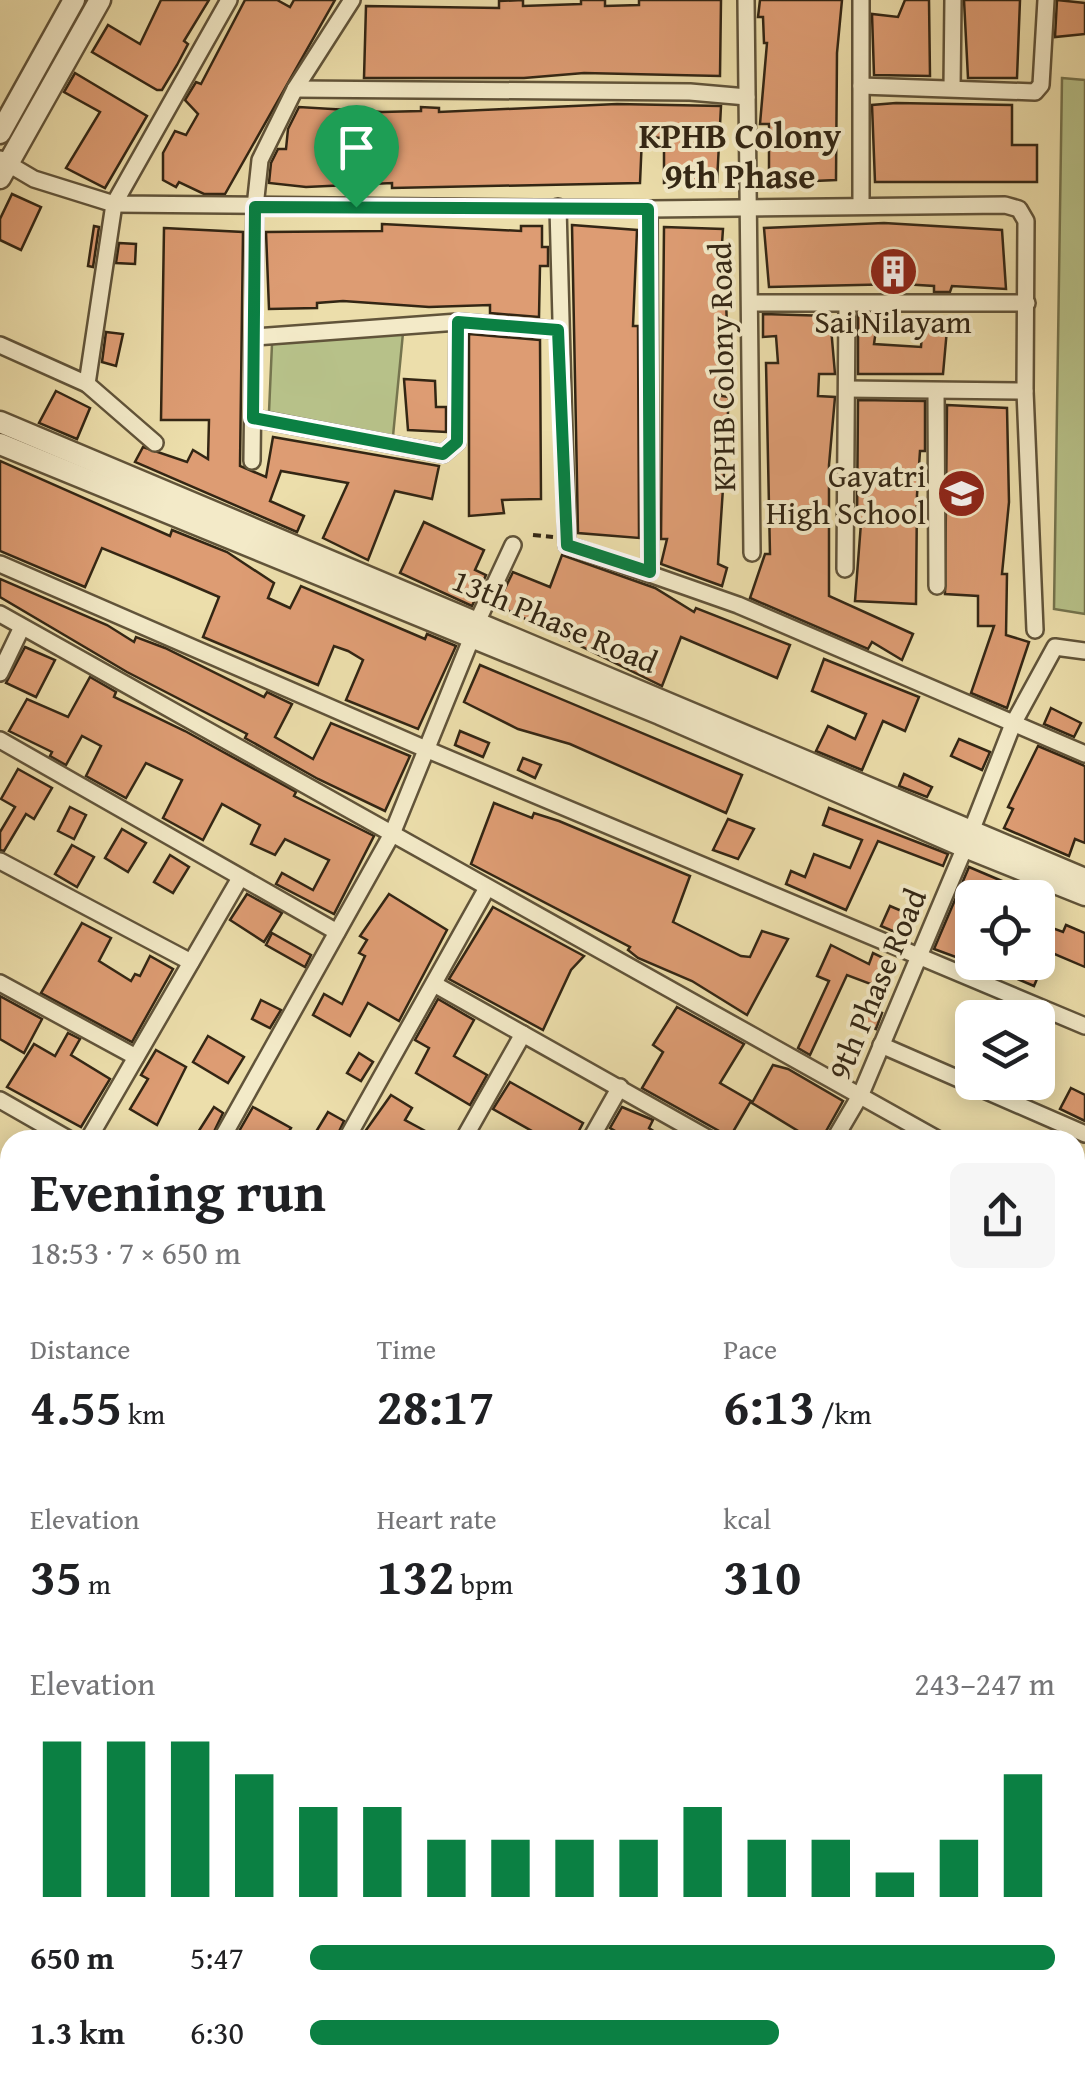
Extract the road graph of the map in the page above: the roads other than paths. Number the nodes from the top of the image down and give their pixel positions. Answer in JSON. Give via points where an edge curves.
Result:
{"nodes":[{"id":1,"x":74,"y":0,"type":"edge"},
{"id":2,"x":100,"y":0,"type":"edge"},
{"id":3,"x":229,"y":0,"type":"edge"},
{"id":4,"x":352,"y":0,"type":"edge"},
{"id":5,"x":746,"y":0,"type":"edge"},
{"id":6,"x":861,"y":0,"type":"edge"},
{"id":7,"x":953,"y":0,"type":"edge"},
{"id":8,"x":1046,"y":0,"type":"edge"},
{"id":9,"x":861,"y":86,"type":"junction"},
{"id":10,"x":952,"y":88,"type":"junction"},
{"id":11,"x":295,"y":89,"type":"junction"},
{"id":12,"x":747,"y":97,"type":"junction"},
{"id":13,"x":0,"y":132,"type":"edge"},
{"id":14,"x":3,"y":167,"type":"edge"},
{"id":15,"x":114,"y":204,"type":"junction"},
{"id":16,"x":861,"y":206,"type":"junction"},
{"id":17,"x":255,"y":207,"type":"junction"},
{"id":18,"x":558,"y":208,"type":"junction"},
{"id":19,"x":747,"y":208,"type":"junction"},
{"id":20,"x":648,"y":209,"type":"junction"},
{"id":21,"x":750,"y":303,"type":"junction"},
{"id":22,"x":1026,"y":303,"type":"junction"},
{"id":23,"x":848,"y":306,"type":"junction"},
{"id":24,"x":458,"y":322,"type":"junction"},
{"id":25,"x":558,"y":330,"type":"junction"},
{"id":26,"x":255,"y":337,"type":"junction"},
{"id":27,"x":0,"y":344,"type":"edge"},
{"id":28,"x":88,"y":384,"type":"junction"},
{"id":29,"x":847,"y":389,"type":"junction"},
{"id":30,"x":1025,"y":390,"type":"junction"},
{"id":31,"x":936,"y":391,"type":"junction"},
{"id":32,"x":253,"y":418,"type":"junction"},
{"id":33,"x":0,"y":422,"type":"edge"},
{"id":34,"x":155,"y":443,"type":"dead end"},
{"id":35,"x":0,"y":444,"type":"edge"},
{"id":36,"x":252,"y":461,"type":"dead end"},
{"id":37,"x":513,"y":545,"type":"dead end"},
{"id":38,"x":752,"y":553,"type":"dead end"},
{"id":39,"x":0,"y":564,"type":"edge"},
{"id":40,"x":846,"y":569,"type":"dead end"},
{"id":41,"x":650,"y":572,"type":"junction"},
{"id":42,"x":937,"y":586,"type":"dead end"},
{"id":43,"x":411,"y":602,"type":"junction"},
{"id":44,"x":0,"y":614,"type":"edge"},
{"id":45,"x":22,"y":626,"type":"junction"},
{"id":46,"x":475,"y":628,"type":"junction"},
{"id":47,"x":1035,"y":630,"type":"dead end"},
{"id":48,"x":1085,"y":652,"type":"edge"},
{"id":49,"x":0,"y":672,"type":"edge"},
{"id":50,"x":1014,"y":724,"type":"junction"},
{"id":51,"x":0,"y":740,"type":"edge"},
{"id":52,"x":428,"y":750,"type":"junction"},
{"id":53,"x":1085,"y":754,"type":"edge"},
{"id":54,"x":392,"y":834,"type":"junction"},
{"id":55,"x":967,"y":841,"type":"junction"},
{"id":56,"x":0,"y":860,"type":"edge"},
{"id":57,"x":1019,"y":860,"type":"junction"},
{"id":58,"x":240,"y":878,"type":"junction"},
{"id":59,"x":1085,"y":879,"type":"edge"},
{"id":60,"x":487,"y":888,"type":"junction"},
{"id":61,"x":1085,"y":894,"type":"edge"},
{"id":62,"x":337,"y":932,"type":"junction"},
{"id":63,"x":920,"y":956,"type":"junction"},
{"id":64,"x":191,"y":962,"type":"junction"},
{"id":65,"x":0,"y":984,"type":"edge"},
{"id":66,"x":434,"y":984,"type":"junction"},
{"id":67,"x":1085,"y":1026,"type":"edge"},
{"id":68,"x":524,"y":1034,"type":"junction"},
{"id":69,"x":881,"y":1045,"type":"junction"},
{"id":70,"x":136,"y":1058,"type":"junction"},
{"id":71,"x":620,"y":1087,"type":"junction"},
{"id":72,"x":860,"y":1094,"type":"junction"},
{"id":73,"x":0,"y":1100,"type":"edge"},
{"id":74,"x":52,"y":1130,"type":"edge"},
{"id":75,"x":94,"y":1130,"type":"edge"},
{"id":76,"x":227,"y":1130,"type":"edge"},
{"id":77,"x":352,"y":1130,"type":"edge"},
{"id":78,"x":469,"y":1130,"type":"edge"},
{"id":79,"x":596,"y":1130,"type":"edge"},
{"id":80,"x":693,"y":1130,"type":"edge"},
{"id":81,"x":840,"y":1130,"type":"edge"},
{"id":82,"x":922,"y":1130,"type":"edge"},
{"id":83,"x":1076,"y":1130,"type":"edge"}],
"edges":[{"from":1,"to":13,"type":"street"},
{"from":2,"to":14,"type":"street"},
{"from":3,"to":15,"type":"street"},
{"from":4,"to":11,"type":"street"},
{"from":5,"to":12,"type":"street","name":"KPHB Colony Road"},
{"from":6,"to":9,"type":"street"},
{"from":7,"to":10,"type":"street"},
{"from":8,"to":10,"type":"street","via":[[1041,85],[1035,92]]},
{"from":9,"to":10,"type":"street"},
{"from":9,"to":16,"type":"street"},
{"from":11,"to":12,"type":"street"},
{"from":11,"to":17,"type":"street","via":[[260,160]]},
{"from":12,"to":19,"type":"street","name":"KPHB Colony Road"},
{"from":14,"to":15,"type":"street"},
{"from":15,"to":17,"type":"street"},
{"from":15,"to":28,"type":"street"},
{"from":16,"to":19,"type":"street"},
{"from":16,"to":22,"type":"street","via":[[1019,209],[1026,220]]},
{"from":17,"to":18,"type":"street"},
{"from":17,"to":26,"type":"street"},
{"from":18,"to":20,"type":"street"},
{"from":18,"to":25,"type":"street"},
{"from":19,"to":20,"type":"street"},
{"from":19,"to":21,"type":"street","name":"KPHB Colony Road"},
{"from":20,"to":41,"type":"street"},
{"from":21,"to":23,"type":"street"},
{"from":21,"to":38,"type":"street","name":"KPHB Colony Road"},
{"from":22,"to":23,"type":"street"},
{"from":22,"to":30,"type":"street"},
{"from":23,"to":29,"type":"street"},
{"from":24,"to":25,"type":"street"},
{"from":24,"to":26,"type":"street"},
{"from":24,"to":32,"type":"street","via":[[457,442],[443,454]]},
{"from":25,"to":41,"type":"street","via":[[567,545]]},
{"from":26,"to":32,"type":"street"},
{"from":27,"to":28,"type":"street"},
{"from":28,"to":34,"type":"street"},
{"from":29,"to":31,"type":"street"},
{"from":29,"to":40,"type":"street"},
{"from":30,"to":31,"type":"street"},
{"from":30,"to":47,"type":"street"},
{"from":31,"to":42,"type":"street"},
{"from":32,"to":36,"type":"street"},
{"from":33,"to":43,"type":"street","name":"13th Phase Road"},
{"from":35,"to":43,"type":"street","name":"13th Phase Road"},
{"from":37,"to":46,"type":"street"},
{"from":39,"to":52,"type":"street"},
{"from":41,"to":50,"type":"street"},
{"from":43,"to":46,"type":"street","name":"13th Phase Road"},
{"from":44,"to":45,"type":"street"},
{"from":45,"to":49,"type":"street"},
{"from":45,"to":54,"type":"street"},
{"from":46,"to":52,"type":"street"},
{"from":46,"to":55,"type":"street","name":"13th Phase Road"},
{"from":48,"to":50,"type":"street","name":"9th Phase Road","via":[[1055,647]]},
{"from":50,"to":53,"type":"street"},
{"from":50,"to":55,"type":"street","name":"9th Phase Road"},
{"from":51,"to":58,"type":"street"},
{"from":52,"to":54,"type":"street"},
{"from":52,"to":63,"type":"street"},
{"from":54,"to":60,"type":"street"},
{"from":54,"to":62,"type":"street"},
{"from":55,"to":57,"type":"street","name":"13th Phase Road"},
{"from":55,"to":63,"type":"street","name":"9th Phase Road"},
{"from":56,"to":64,"type":"street"},
{"from":57,"to":59,"type":"street","name":"13th Phase Road"},
{"from":57,"to":61,"type":"street","name":"13th Phase Road"},
{"from":58,"to":62,"type":"street"},
{"from":58,"to":64,"type":"street"},
{"from":60,"to":66,"type":"street"},
{"from":60,"to":72,"type":"street"},
{"from":62,"to":76,"type":"street"},
{"from":63,"to":67,"type":"street"},
{"from":63,"to":69,"type":"street","name":"9th Phase Road"},
{"from":64,"to":70,"type":"street"},
{"from":65,"to":70,"type":"street"},
{"from":66,"to":68,"type":"street"},
{"from":66,"to":77,"type":"street"},
{"from":68,"to":71,"type":"street"},
{"from":68,"to":78,"type":"street"},
{"from":69,"to":72,"type":"street","name":"9th Phase Road"},
{"from":69,"to":83,"type":"street"},
{"from":70,"to":75,"type":"street"},
{"from":71,"to":79,"type":"street"},
{"from":71,"to":80,"type":"street"},
{"from":72,"to":81,"type":"street","name":"9th Phase Road"},
{"from":72,"to":82,"type":"street"},
{"from":73,"to":74,"type":"street"}]}
